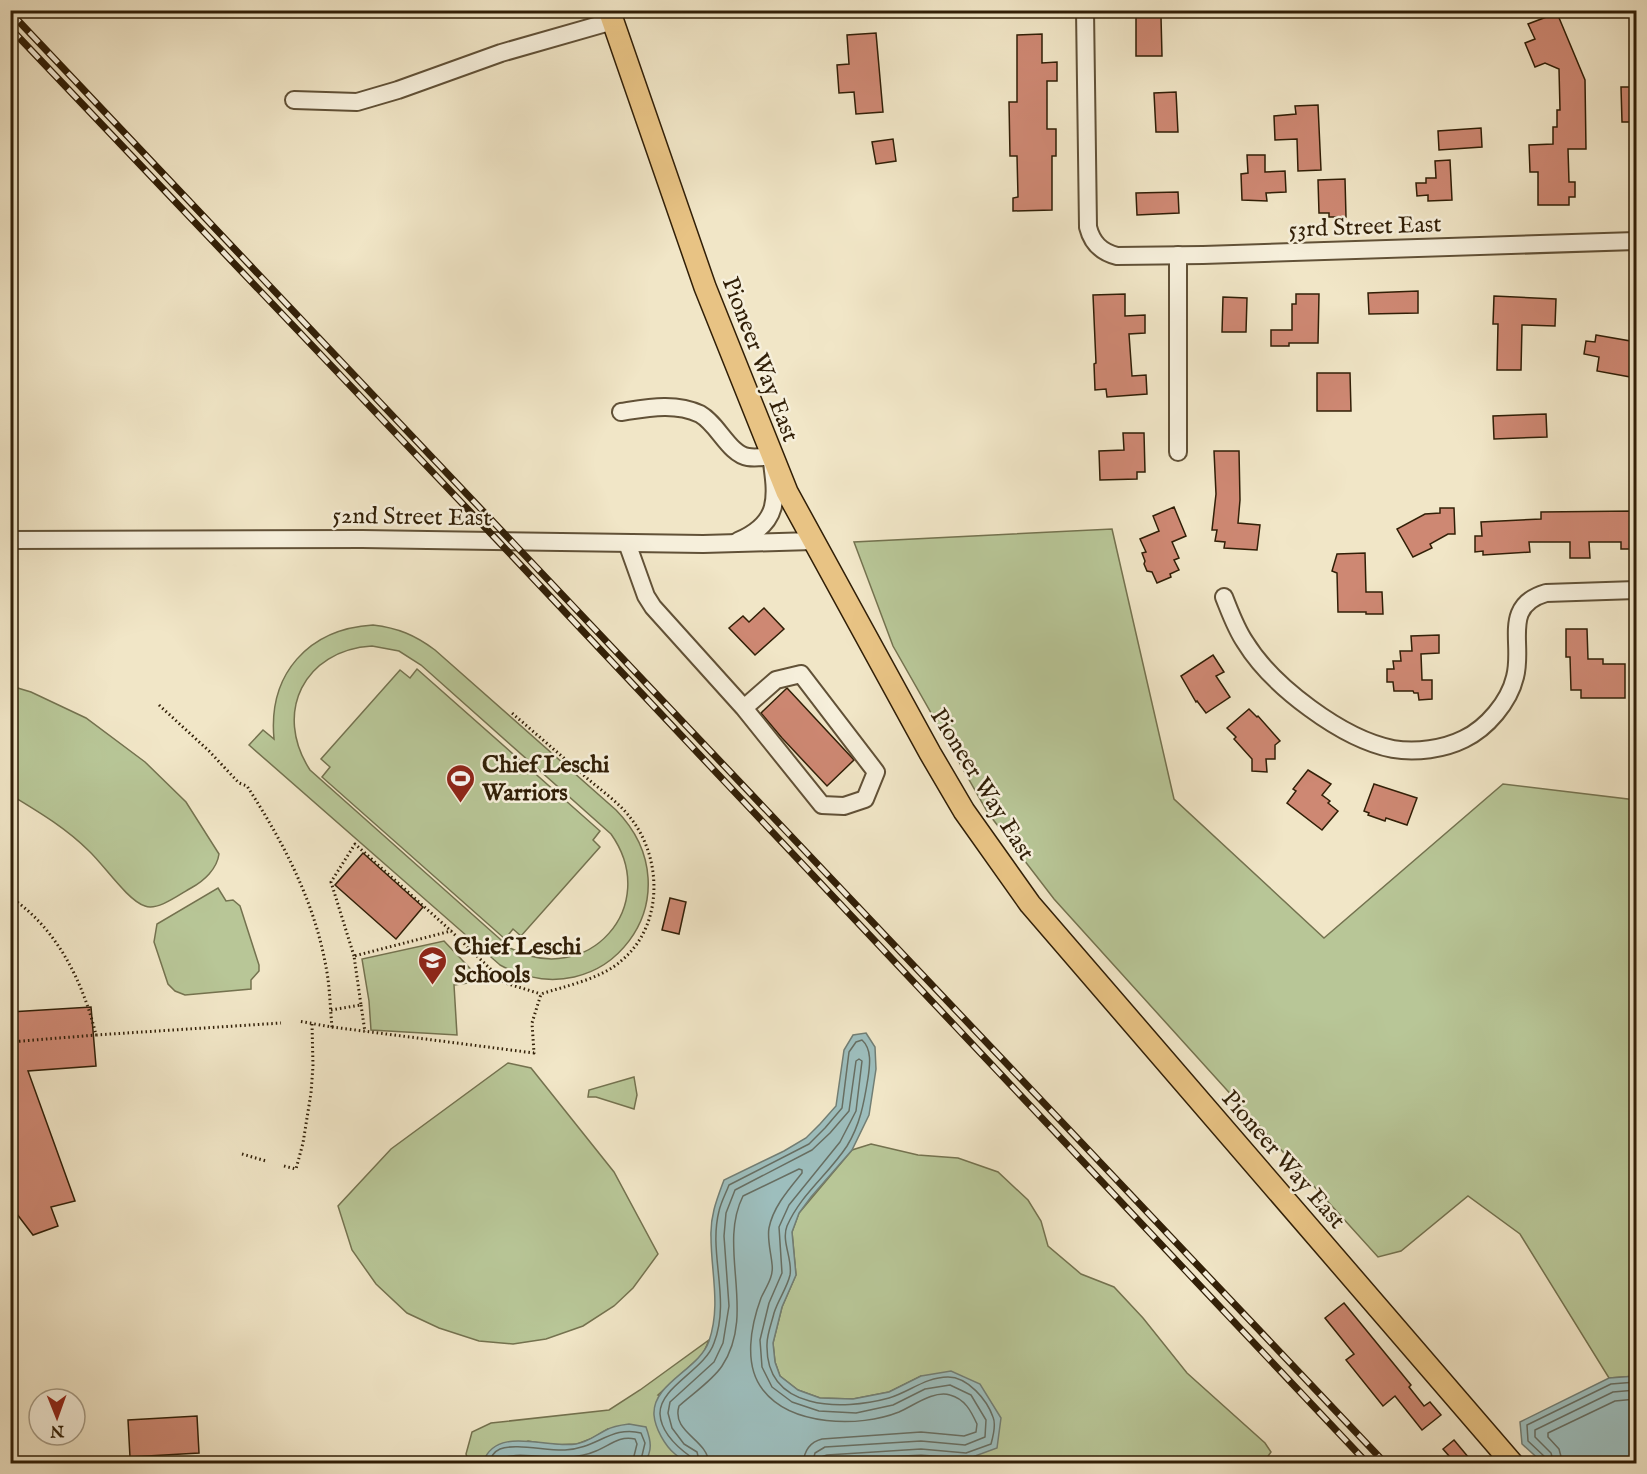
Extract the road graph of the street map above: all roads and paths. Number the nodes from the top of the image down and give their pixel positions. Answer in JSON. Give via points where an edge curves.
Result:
{"nodes":[{"id":1,"x":1085,"y":10,"type":"edge"},
{"id":2,"x":611,"y":16,"type":"edge"},
{"id":3,"x":294,"y":100,"type":"dead end"},
{"id":4,"x":1636,"y":241,"type":"edge"},
{"id":5,"x":1178,"y":255,"type":"junction"},
{"id":6,"x":621,"y":412,"type":"dead end"},
{"id":7,"x":1178,"y":452,"type":"dead end"},
{"id":8,"x":771,"y":456,"type":"junction"},
{"id":9,"x":10,"y":540,"type":"edge"},
{"id":10,"x":813,"y":541,"type":"junction"},
{"id":11,"x":627,"y":543,"type":"junction"},
{"id":12,"x":734,"y":543,"type":"junction"},
{"id":13,"x":1636,"y":590,"type":"edge"},
{"id":14,"x":1224,"y":597,"type":"dead end"},
{"id":15,"x":159,"y":705,"type":"dead end"},
{"id":16,"x":744,"y":708,"type":"junction"},
{"id":17,"x":512,"y":712,"type":"dead end"},
{"id":18,"x":10,"y":897,"type":"edge"},
{"id":19,"x":451,"y":931,"type":"junction"},
{"id":20,"x":354,"y":956,"type":"junction"},
{"id":21,"x":540,"y":994,"type":"junction"},
{"id":22,"x":361,"y":1005,"type":"junction"},
{"id":23,"x":331,"y":1010,"type":"junction"},
{"id":24,"x":298,"y":1022,"type":"dead end"},
{"id":25,"x":281,"y":1023,"type":"dead end"},
{"id":26,"x":312,"y":1024,"type":"junction"},
{"id":27,"x":332,"y":1027,"type":"junction"},
{"id":28,"x":365,"y":1032,"type":"junction"},
{"id":29,"x":96,"y":1035,"type":"junction"},
{"id":30,"x":10,"y":1042,"type":"edge"},
{"id":31,"x":242,"y":1154,"type":"dead end"},
{"id":32,"x":266,"y":1161,"type":"dead end"},
{"id":33,"x":284,"y":1166,"type":"dead end"},
{"id":34,"x":1513,"y":1464,"type":"edge"}],
"edges":[{"from":1,"to":5,"type":"street","name":"53rd Street East","via":[[1090,236],[1098,247],[1117,256]]},
{"from":2,"to":3,"type":"street","via":[[357,102]]},
{"from":2,"to":8,"type":"main road","name":"Pioneer Way East","via":[[705,287]]},
{"from":4,"to":5,"type":"street","name":"53rd Street East"},
{"from":5,"to":7,"type":"street"},
{"from":6,"to":8,"type":"street","via":[[679,407],[714,425],[736,453],[746,457]]},
{"from":8,"to":10,"type":"main road","name":"Pioneer Way East"},
{"from":8,"to":12,"type":"street","via":[[775,479],[771,513],[760,529]]},
{"from":9,"to":11,"type":"street","name":"52nd Street East"},
{"from":10,"to":12,"type":"street","name":"52nd Street East"},
{"from":10,"to":34,"type":"main road","name":"Pioneer Way East","via":[[964,811],[1024,896]]},
{"from":11,"to":12,"type":"street","name":"52nd Street East"},
{"from":11,"to":16,"type":"street","via":[[653,607]]},
{"from":13,"to":14,"type":"street","via":[[1546,593],[1527,602],[1516,626],[1516,676],[1497,712],[1465,739],[1445,746],[1409,750],[1364,740],[1301,701],[1245,642]]},
{"from":15,"to":23,"type":"path","via":[[239,783],[247,786],[276,830],[309,902],[326,967]]},
{"from":16,"to":16,"type":"street","via":[[822,805],[844,806],[865,799],[876,772],[801,674],[776,680]]},
{"from":17,"to":21,"type":"path","via":[[629,815],[645,840],[654,872],[648,922],[621,962],[586,981]]},
{"from":18,"to":29,"type":"path","via":[[42,924],[70,964],[89,1007]]},
{"from":19,"to":20,"type":"path"},
{"from":19,"to":20,"type":"path","via":[[355,844],[331,882]]},
{"from":19,"to":21,"type":"path","via":[[505,983]]},
{"from":20,"to":22,"type":"path"},
{"from":21,"to":28,"type":"path","via":[[532,1023],[534,1053]]},
{"from":22,"to":23,"type":"path"},
{"from":22,"to":28,"type":"path"},
{"from":23,"to":27,"type":"path"},
{"from":24,"to":26,"type":"path"},
{"from":25,"to":29,"type":"path"},
{"from":26,"to":27,"type":"path"},
{"from":26,"to":33,"type":"path","via":[[313,1075],[303,1143],[296,1170]]},
{"from":27,"to":28,"type":"path"},
{"from":29,"to":30,"type":"path"},
{"from":31,"to":32,"type":"path"}]}
